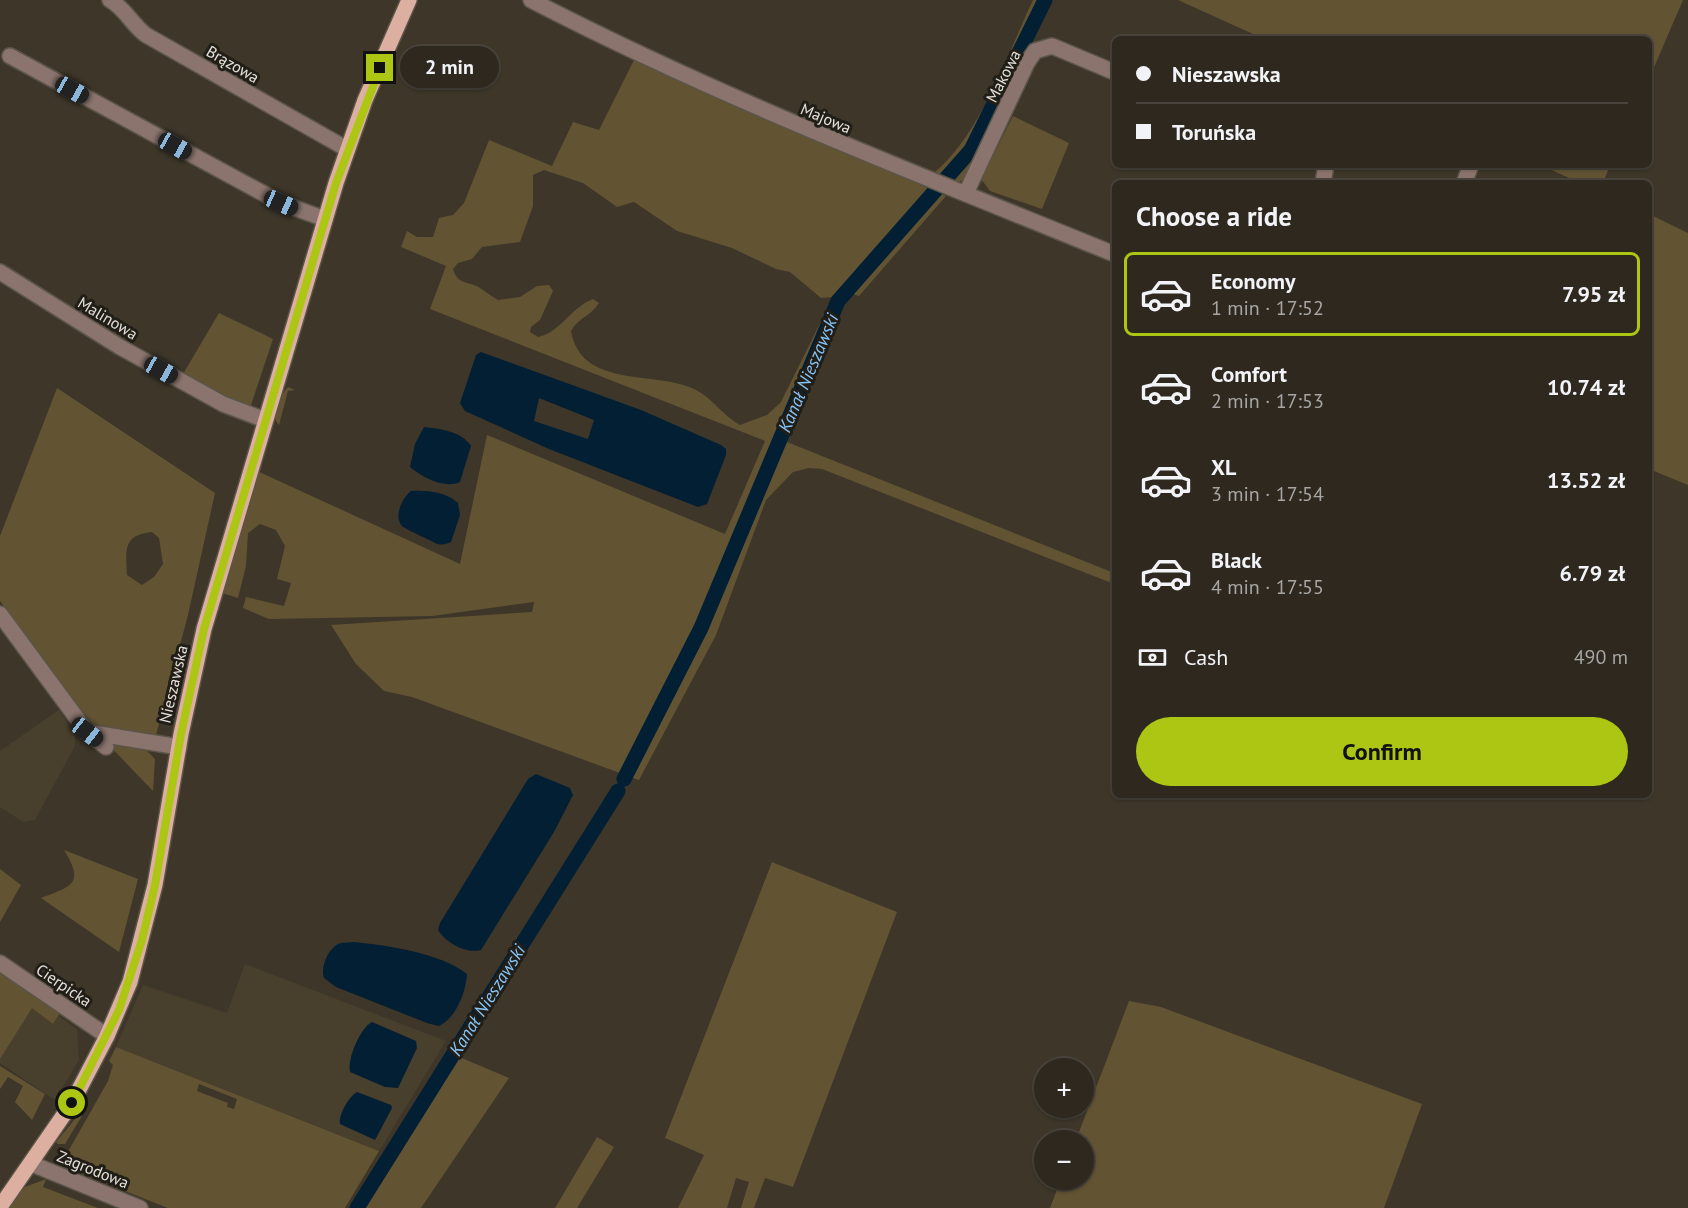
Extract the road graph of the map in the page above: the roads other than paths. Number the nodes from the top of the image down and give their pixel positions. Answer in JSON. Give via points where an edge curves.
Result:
{"nodes":[{"id":1,"x":110,"y":0,"type":"edge"},
{"id":2,"x":408,"y":0,"type":"edge"},
{"id":3,"x":531,"y":0,"type":"edge"},
{"id":4,"x":10,"y":56,"type":"dead end"},
{"id":5,"x":1112,"y":71,"type":"edge"},
{"id":6,"x":347,"y":149,"type":"junction"},
{"id":7,"x":966,"y":194,"type":"junction"},
{"id":8,"x":325,"y":219,"type":"junction"},
{"id":9,"x":1112,"y":253,"type":"edge"},
{"id":10,"x":0,"y":272,"type":"edge"},
{"id":11,"x":265,"y":420,"type":"junction"},
{"id":12,"x":0,"y":614,"type":"edge"},
{"id":13,"x":87,"y":732,"type":"junction"},
{"id":14,"x":106,"y":747,"type":"dead end"},
{"id":15,"x":179,"y":747,"type":"junction"},
{"id":16,"x":0,"y":963,"type":"edge"},
{"id":17,"x":107,"y":1036,"type":"junction"},
{"id":18,"x":32,"y":1164,"type":"junction"},
{"id":19,"x":0,"y":1207,"type":"edge"},
{"id":20,"x":140,"y":1208,"type":"edge"}],
"edges":[{"from":1,"to":6,"type":"street","name":"Brązowa","via":[[126,10],[146,35]]},
{"from":2,"to":6,"type":"main road","name":"Nieszawska"},
{"from":3,"to":7,"type":"street","name":"Majowa","via":[[622,47],[783,119]]},
{"from":4,"to":8,"type":"street","via":[[281,203]]},
{"from":5,"to":7,"type":"street","name":"Makowa","via":[[1052,46],[1035,51]]},
{"from":6,"to":8,"type":"main road","name":"Nieszawska"},
{"from":7,"to":9,"type":"street","name":"Majowa"},
{"from":8,"to":11,"type":"main road","name":"Nieszawska"},
{"from":10,"to":11,"type":"street","name":"Malinowa","via":[[223,404]]},
{"from":11,"to":15,"type":"main road","name":"Nieszawska","via":[[204,629]]},
{"from":12,"to":13,"type":"street"},
{"from":13,"to":14,"type":"street"},
{"from":13,"to":15,"type":"street"},
{"from":15,"to":17,"type":"main road","name":"Nieszawska","via":[[142,940]]},
{"from":16,"to":17,"type":"street","name":"Cierpicka"},
{"from":17,"to":18,"type":"main road","name":"Nieszawska","via":[[72,1103]]},
{"from":18,"to":19,"type":"main road","name":"Nieszawska"},
{"from":18,"to":20,"type":"street","name":"Zagrodowa"}]}
